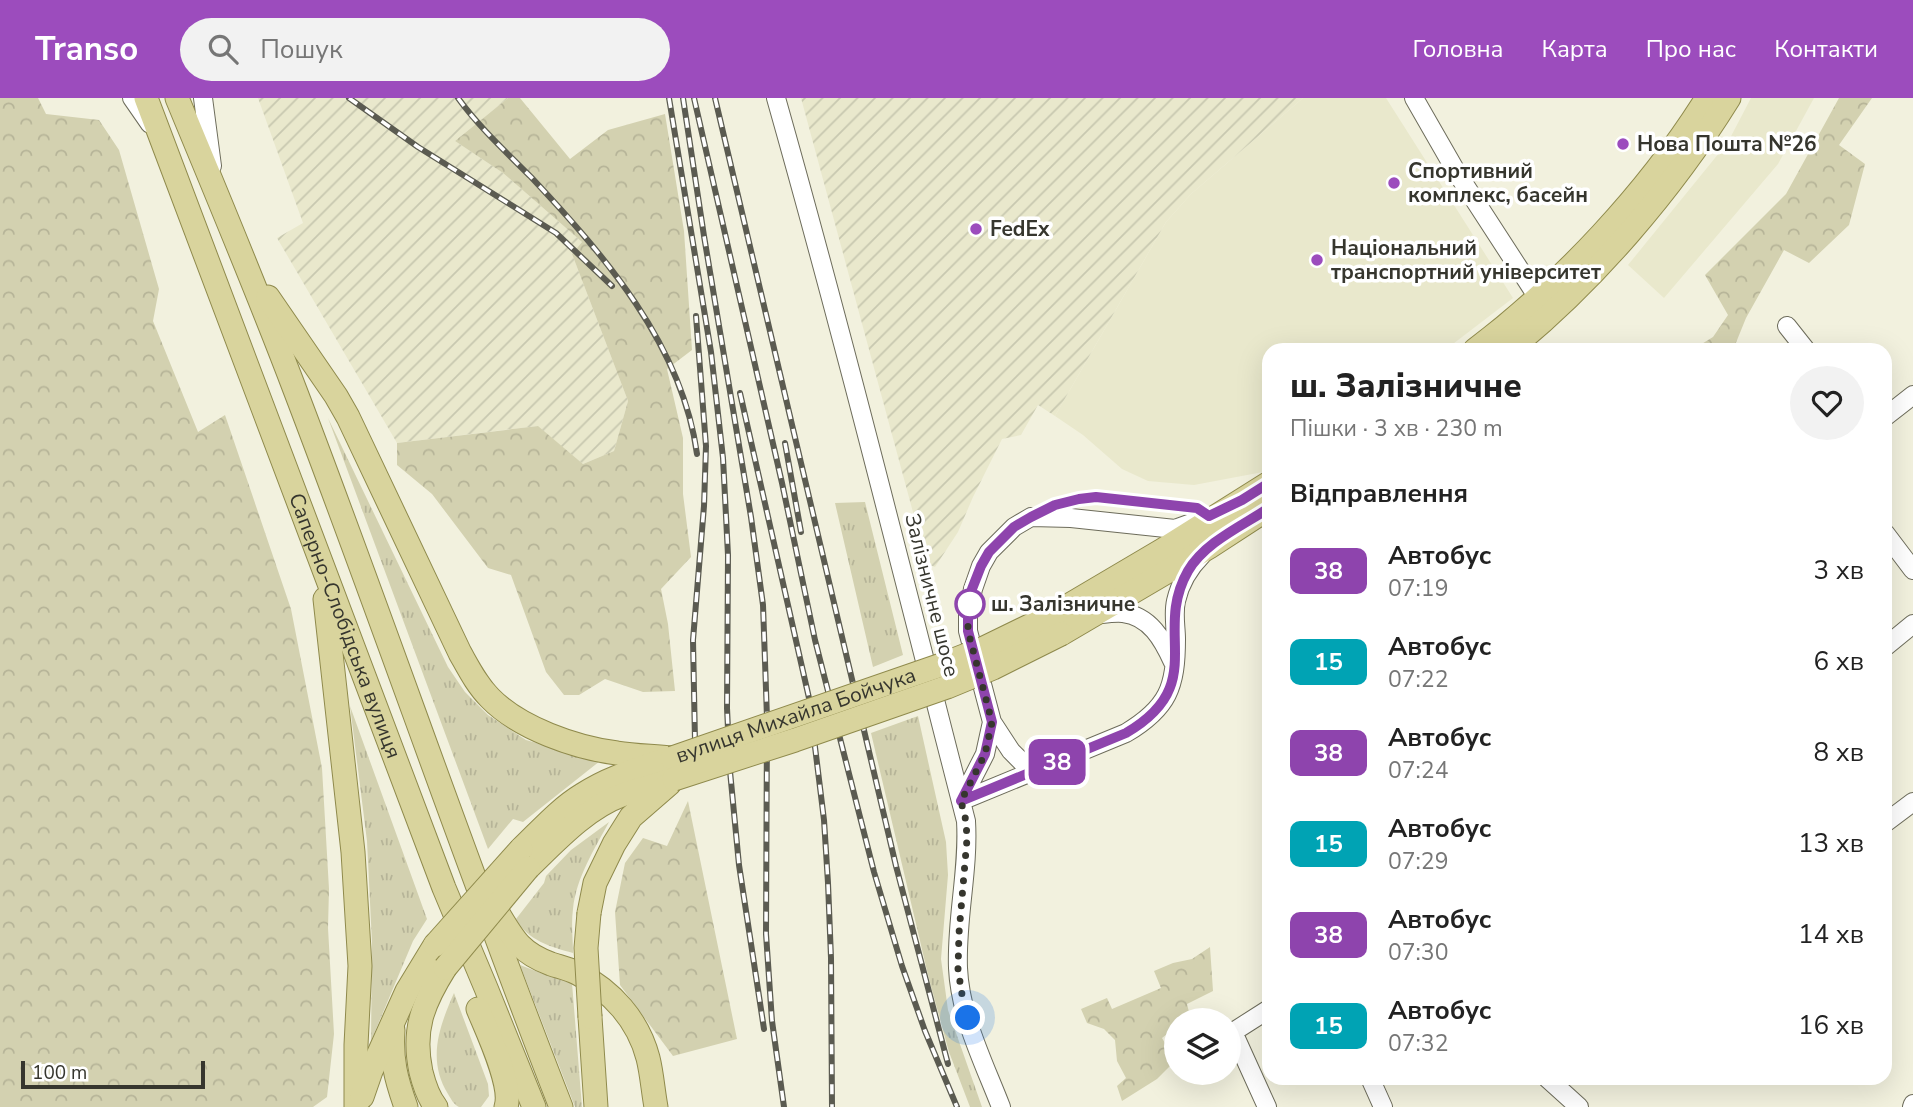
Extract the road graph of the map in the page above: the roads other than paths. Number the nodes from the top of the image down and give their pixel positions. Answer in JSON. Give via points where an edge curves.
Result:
{"nodes":[{"id":1,"x":132,"y":98,"type":"edge"},
{"id":2,"x":146,"y":98,"type":"edge"},
{"id":3,"x":177,"y":98,"type":"edge"},
{"id":4,"x":203,"y":98,"type":"edge"},
{"id":5,"x":776,"y":98,"type":"edge"},
{"id":6,"x":1414,"y":98,"type":"edge"},
{"id":7,"x":1707,"y":98,"type":"edge"},
{"id":8,"x":1729,"y":98,"type":"edge"},
{"id":9,"x":163,"y":141,"type":"junction"},
{"id":10,"x":216,"y":194,"type":"junction"},
{"id":11,"x":237,"y":247,"type":"junction"},
{"id":12,"x":1543,"y":307,"type":"junction"},
{"id":13,"x":1787,"y":326,"type":"dead end"},
{"id":14,"x":1486,"y":343,"type":"edge"},
{"id":15,"x":1515,"y":343,"type":"edge"},
{"id":16,"x":1800,"y":343,"type":"edge"},
{"id":17,"x":1913,"y":395,"type":"edge"},
{"id":18,"x":1892,"y":412,"type":"edge"},
{"id":19,"x":1262,"y":488,"type":"edge"},
{"id":20,"x":1242,"y":500,"type":"junction"},
{"id":21,"x":1262,"y":513,"type":"edge"},
{"id":22,"x":1892,"y":542,"type":"edge"},
{"id":23,"x":1209,"y":547,"type":"junction"},
{"id":24,"x":322,"y":568,"type":"junction"},
{"id":25,"x":1913,"y":570,"type":"edge"},
{"id":26,"x":1095,"y":615,"type":"junction"},
{"id":27,"x":1058,"y":623,"type":"junction"},
{"id":28,"x":1913,"y":624,"type":"edge"},
{"id":29,"x":1892,"y":642,"type":"edge"},
{"id":30,"x":1174,"y":664,"type":"junction"},
{"id":31,"x":992,"y":722,"type":"junction"},
{"id":32,"x":673,"y":769,"type":"junction"},
{"id":33,"x":1032,"y":772,"type":"junction"},
{"id":34,"x":961,"y":801,"type":"junction"},
{"id":35,"x":1913,"y":802,"type":"edge"},
{"id":36,"x":1892,"y":818,"type":"edge"},
{"id":37,"x":460,"y":835,"type":"junction"},
{"id":38,"x":525,"y":859,"type":"junction"},
{"id":39,"x":443,"y":888,"type":"junction"},
{"id":40,"x":1262,"y":1013,"type":"edge"},
{"id":41,"x":393,"y":1023,"type":"junction"},
{"id":42,"x":371,"y":1071,"type":"junction"},
{"id":43,"x":395,"y":1078,"type":"junction"},
{"id":44,"x":1373,"y":1085,"type":"edge"},
{"id":45,"x":1558,"y":1085,"type":"edge"},
{"id":46,"x":358,"y":1107,"type":"edge"},
{"id":47,"x":406,"y":1107,"type":"edge"},
{"id":48,"x":436,"y":1107,"type":"edge"},
{"id":49,"x":506,"y":1107,"type":"edge"},
{"id":50,"x":534,"y":1107,"type":"edge"},
{"id":51,"x":561,"y":1107,"type":"edge"},
{"id":52,"x":596,"y":1107,"type":"edge"},
{"id":53,"x":656,"y":1107,"type":"edge"},
{"id":54,"x":1001,"y":1107,"type":"edge"},
{"id":55,"x":1267,"y":1107,"type":"edge"},
{"id":56,"x":1383,"y":1107,"type":"edge"},
{"id":57,"x":1579,"y":1107,"type":"edge"}],
"edges":[{"from":1,"to":9,"type":"street","name":"Саперно-Слобідська вулиця"},
{"from":2,"to":9,"type":"main road","name":"Саперно-Слобідська вулиця"},
{"from":3,"to":10,"type":"main road","name":"Саперно-Слобідська вулиця"},
{"from":4,"to":10,"type":"street","name":"Саперно-Слобідська вулиця"},
{"from":5,"to":34,"type":"street","name":"Залізничне шосе"},
{"from":6,"to":12,"type":"street"},
{"from":7,"to":12,"type":"main road"},
{"from":8,"to":12,"type":"main road","via":[[1609,255]]},
{"from":9,"to":24,"type":"main road","name":"Саперно-Слобідська вулиця"},
{"from":10,"to":11,"type":"main road","name":"Саперно-Слобідська вулиця"},
{"from":11,"to":32,"type":"main road","via":[[336,396],[460,653],[489,698],[509,715],[551,735]]},
{"from":11,"to":37,"type":"main road","name":"Саперно-Слобідська вулиця","via":[[294,387]]},
{"from":12,"to":14,"type":"main road"},
{"from":12,"to":15,"type":"main road"},
{"from":13,"to":16,"type":"street"},
{"from":17,"to":18,"type":"street"},
{"from":19,"to":20,"type":"main road","name":"вулиця Михайла Бойчука"},
{"from":20,"to":27,"type":"main road","name":"вулиця Михайла Бойчука"},
{"from":20,"to":31,"type":"street","via":[[1175,529],[1031,517],[1014,527],[981,566],[968,613],[968,631]]},
{"from":21,"to":23,"type":"main road","name":"вулиця Михайла Бойчука"},
{"from":22,"to":25,"type":"street"},
{"from":23,"to":26,"type":"main road","name":"вулиця Михайла Бойчука"},
{"from":23,"to":30,"type":"street","via":[[1190,568],[1175,603]]},
{"from":24,"to":39,"type":"main road","name":"Саперно-Слобідська вулиця"},
{"from":24,"to":46,"type":"main road","via":[[354,865],[360,966]]},
{"from":26,"to":27,"type":"main road","name":"вулиця Михайла Бойчука"},
{"from":26,"to":30,"type":"street","via":[[1124,613],[1152,627]]},
{"from":27,"to":32,"type":"main road","name":"вулиця Михайла Бойчука","bridge":true,"via":[[993,668],[947,687],[795,740]]},
{"from":28,"to":29,"type":"street"},
{"from":30,"to":33,"type":"street","via":[[1168,695],[1143,723]]},
{"from":31,"to":33,"type":"street"},
{"from":31,"to":34,"type":"street","via":[[985,754]]},
{"from":32,"to":38,"type":"main road","name":"вулиця Михайла Бойчука","via":[[626,774],[582,794],[559,813]]},
{"from":32,"to":52,"type":"main road","bridge":true,"via":[[631,817],[595,883],[586,948]]},
{"from":33,"to":34,"type":"street"},
{"from":34,"to":54,"type":"street","name":"Залізничне шосе","via":[[967,839],[958,969],[963,1001]]},
{"from":35,"to":36,"type":"street"},
{"from":37,"to":51,"type":"main road","name":"Саперно-Слобідська вулиця"},
{"from":37,"to":53,"type":"main road","via":[[491,901],[519,946],[589,980],[613,996],[628,1016],[648,1059]]},
{"from":38,"to":41,"type":"main road","name":"вулиця Михайла Бойчука","bridge":true,"via":[[435,945]]},
{"from":38,"to":48,"type":"main road","name":"вулиця Михайла Бойчука","bridge":true,"via":[[445,968],[422,1013],[419,1062]]},
{"from":39,"to":49,"type":"main road","via":[[469,984],[506,1082]]},
{"from":39,"to":50,"type":"main road","name":"Саперно-Слобідська вулиця"},
{"from":40,"to":55,"type":"street","via":[[1233,1032]]},
{"from":41,"to":42,"type":"main road","name":"вулиця Михайла Бойчука"},
{"from":41,"to":43,"type":"main road"},
{"from":42,"to":43,"type":"main road","via":[[381,1064],[388,1066]]},
{"from":42,"to":46,"type":"main road","name":"вулиця Михайла Бойчука"},
{"from":43,"to":47,"type":"main road"},
{"from":44,"to":56,"type":"street"},
{"from":45,"to":57,"type":"street"}]}
